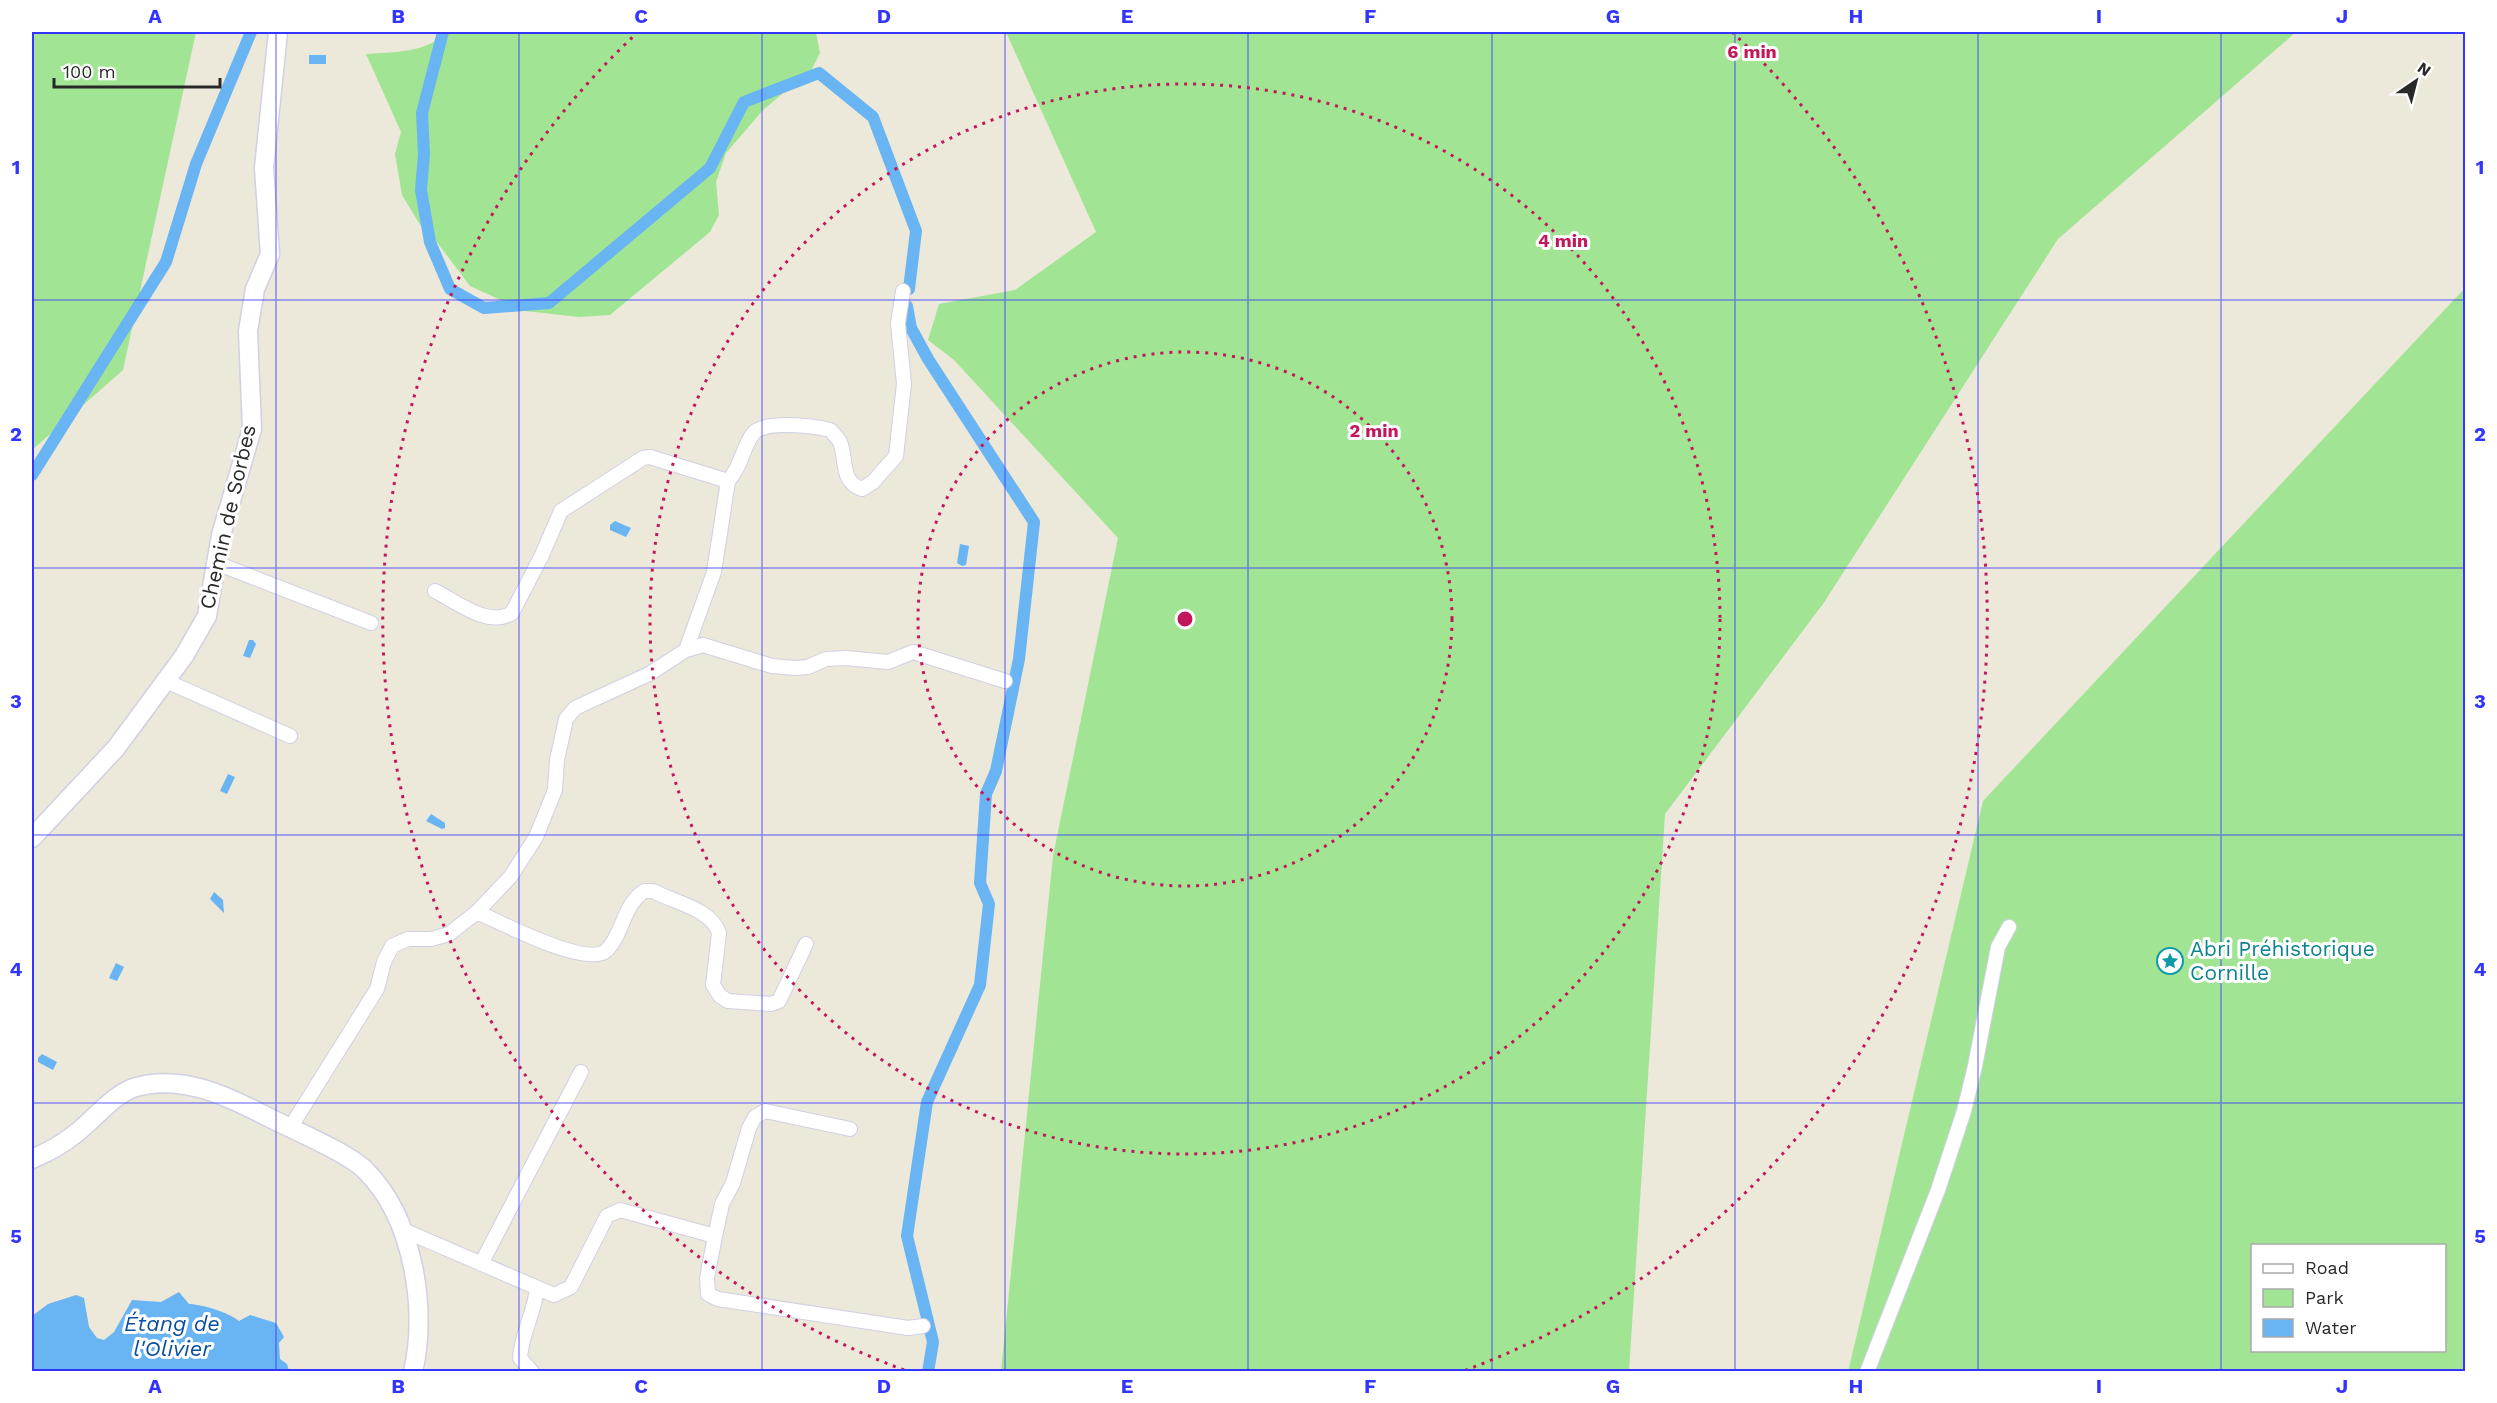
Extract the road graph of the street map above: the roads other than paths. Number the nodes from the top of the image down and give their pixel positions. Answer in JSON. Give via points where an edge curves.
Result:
{"nodes":[{"id":1,"x":278,"y":32,"type":"edge"},
{"id":2,"x":903,"y":291,"type":"dead end"},
{"id":3,"x":728,"y":481,"type":"junction"},
{"id":4,"x":216,"y":563,"type":"junction"},
{"id":5,"x":435,"y":591,"type":"dead end"},
{"id":6,"x":371,"y":623,"type":"dead end"},
{"id":7,"x":686,"y":650,"type":"junction"},
{"id":8,"x":166,"y":681,"type":"junction"},
{"id":9,"x":1005,"y":681,"type":"dead end"},
{"id":10,"x":290,"y":736,"type":"dead end"},
{"id":11,"x":32,"y":838,"type":"edge"},
{"id":12,"x":477,"y":912,"type":"junction"},
{"id":13,"x":2008,"y":927,"type":"dead end"},
{"id":14,"x":806,"y":944,"type":"dead end"},
{"id":15,"x":581,"y":1072,"type":"dead end"},
{"id":16,"x":290,"y":1128,"type":"junction"},
{"id":17,"x":850,"y":1129,"type":"dead end"},
{"id":18,"x":32,"y":1159,"type":"edge"},
{"id":19,"x":403,"y":1230,"type":"junction"},
{"id":20,"x":715,"y":1236,"type":"junction"},
{"id":21,"x":481,"y":1264,"type":"junction"},
{"id":22,"x":537,"y":1288,"type":"junction"},
{"id":23,"x":923,"y":1326,"type":"dead end"},
{"id":24,"x":414,"y":1371,"type":"edge"},
{"id":25,"x":532,"y":1371,"type":"edge"},
{"id":26,"x":1867,"y":1371,"type":"edge"}],
"edges":[{"from":1,"to":4,"type":"street","name":"Chemin de Sorbes","via":[[264,168],[270,254],[255,289],[248,331],[252,429]]},
{"from":2,"to":3,"type":"street","via":[[898,323],[904,384],[896,456],[873,482],[862,489],[854,486],[846,476],[840,441],[830,430],[793,425],[763,427],[753,432],[737,472]]},
{"from":3,"to":5,"type":"street","via":[[643,458],[561,511],[512,613],[490,619]]},
{"from":3,"to":7,"type":"street","via":[[714,572]]},
{"from":4,"to":6,"type":"street"},
{"from":4,"to":8,"type":"street","name":"Chemin de Sorbes","via":[[207,616]]},
{"from":7,"to":9,"type":"street","via":[[703,645],[772,666],[795,668],[826,659],[888,662],[913,652]]},
{"from":7,"to":12,"type":"street","via":[[649,674],[575,708],[566,719],[555,790],[536,837],[511,876]]},
{"from":8,"to":10,"type":"street"},
{"from":8,"to":11,"type":"street","name":"Chemin de Sorbes","via":[[116,748]]},
{"from":12,"to":14,"type":"street","via":[[575,954],[595,955],[606,952],[630,903],[644,891],[653,891],[704,914],[717,926],[713,985],[728,1001],[779,1001]]},
{"from":12,"to":16,"type":"street","via":[[449,934],[408,939],[392,946],[377,989]]},
{"from":13,"to":26,"type":"street","via":[[1998,947],[1964,1111],[1938,1190]]},
{"from":15,"to":21,"type":"street"},
{"from":16,"to":18,"type":"street","via":[[228,1096],[166,1083],[134,1087],[73,1136]]},
{"from":16,"to":19,"type":"street","via":[[365,1170],[387,1199]]},
{"from":17,"to":20,"type":"street","via":[[765,1111],[755,1117],[722,1204]]},
{"from":19,"to":21,"type":"street"},
{"from":19,"to":24,"type":"street","via":[[415,1282],[420,1345]]},
{"from":20,"to":22,"type":"street","via":[[612,1211],[571,1287],[554,1295]]},
{"from":20,"to":23,"type":"street","via":[[707,1278],[708,1294],[718,1299],[908,1329]]},
{"from":21,"to":22,"type":"street"},
{"from":22,"to":25,"type":"street","via":[[520,1348],[520,1358]]}]}
